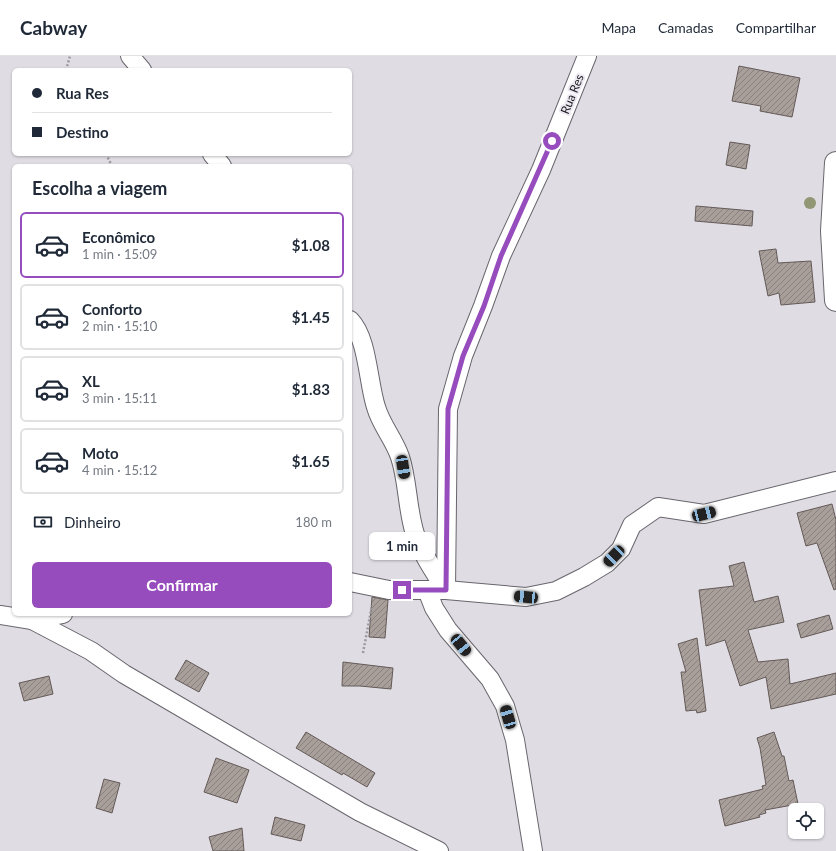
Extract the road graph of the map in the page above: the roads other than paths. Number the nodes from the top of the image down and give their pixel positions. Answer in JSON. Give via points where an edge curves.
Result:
{"nodes":[{"id":1,"x":130,"y":56,"type":"edge"},
{"id":2,"x":587,"y":56,"type":"edge"},
{"id":3,"x":140,"y":68,"type":"edge"},
{"id":4,"x":214,"y":156,"type":"edge"},
{"id":5,"x":836,"y":163,"type":"edge"},
{"id":6,"x":220,"y":164,"type":"edge"},
{"id":7,"x":834,"y":231,"type":"edge"},
{"id":8,"x":836,"y":300,"type":"edge"},
{"id":9,"x":352,"y":322,"type":"edge"},
{"id":10,"x":836,"y":481,"type":"edge"},
{"id":11,"x":352,"y":582,"type":"edge"},
{"id":12,"x":427,"y":590,"type":"junction"},
{"id":13,"x":446,"y":590,"type":"junction"},
{"id":14,"x":0,"y":615,"type":"edge"},
{"id":15,"x":53,"y":616,"type":"edge"},
{"id":16,"x":32,"y":620,"type":"junction"},
{"id":17,"x":439,"y":851,"type":"edge"},
{"id":18,"x":533,"y":851,"type":"edge"}],
"edges":[{"from":1,"to":3,"type":"street"},
{"from":2,"to":13,"type":"street","name":"Rua Res","via":[[541,170],[501,256],[463,356],[448,409]]},
{"from":4,"to":6,"type":"street"},
{"from":5,"to":7,"type":"main road"},
{"from":7,"to":8,"type":"main road"},
{"from":9,"to":13,"type":"street","via":[[361,339],[376,408],[399,455],[415,534]]},
{"from":10,"to":13,"type":"street","via":[[704,514],[658,507],[632,525],[621,548],[607,563],[556,591],[526,597]]},
{"from":11,"to":12,"type":"street","via":[[389,590]]},
{"from":12,"to":13,"type":"street"},
{"from":12,"to":18,"type":"street","via":[[434,608],[448,630],[490,679],[505,706],[515,740]]},
{"from":14,"to":16,"type":"street"},
{"from":15,"to":16,"type":"street"},
{"from":16,"to":17,"type":"street","via":[[91,651],[124,674],[360,812]]}]}
